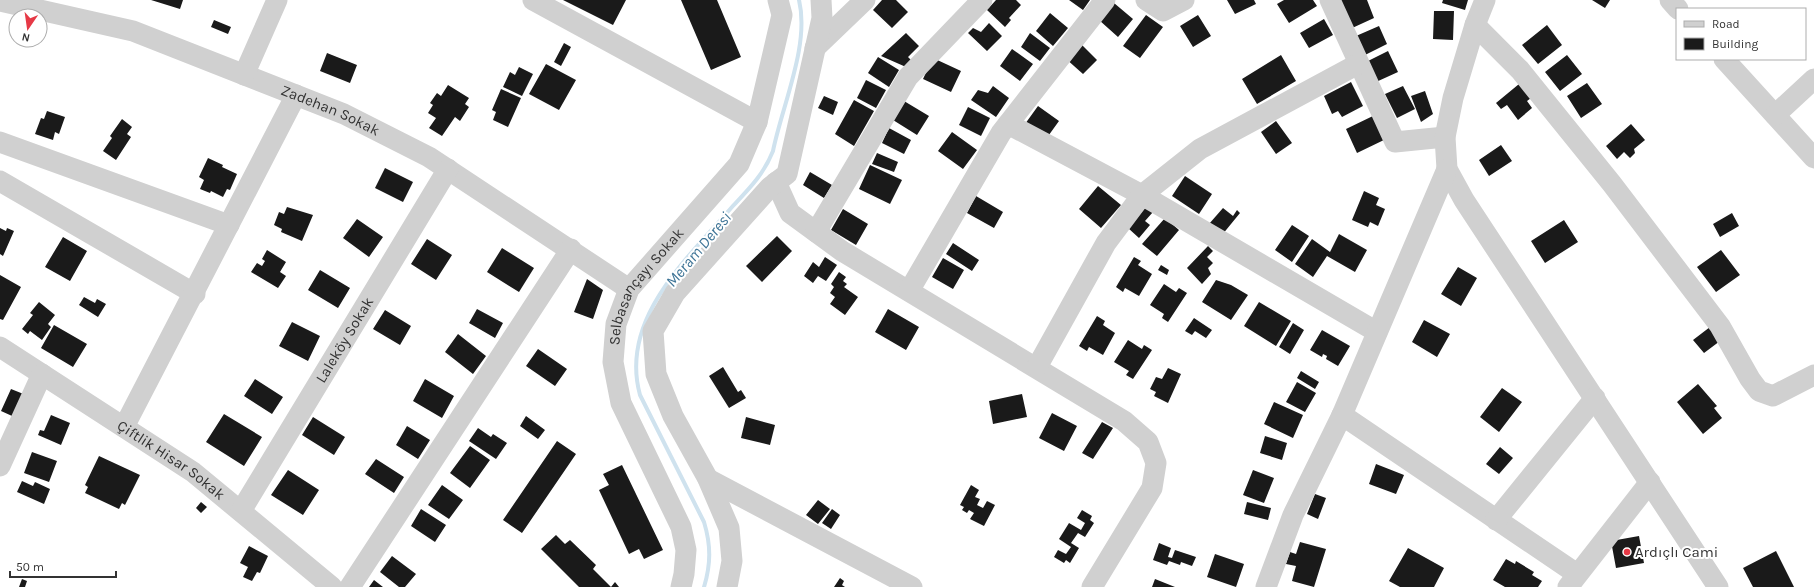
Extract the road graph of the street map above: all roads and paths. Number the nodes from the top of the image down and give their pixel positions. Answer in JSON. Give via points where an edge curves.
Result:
{"nodes":[{"id":1,"x":277,"y":0,"type":"edge"},
{"id":2,"x":533,"y":0,"type":"edge"},
{"id":3,"x":778,"y":0,"type":"edge"},
{"id":4,"x":821,"y":0,"type":"edge"},
{"id":5,"x":865,"y":0,"type":"edge"},
{"id":6,"x":982,"y":0,"type":"edge"},
{"id":7,"x":1105,"y":0,"type":"edge"},
{"id":8,"x":1146,"y":0,"type":"edge"},
{"id":9,"x":1184,"y":0,"type":"edge"},
{"id":10,"x":1330,"y":0,"type":"edge"},
{"id":11,"x":1485,"y":0,"type":"edge"},
{"id":12,"x":1670,"y":0,"type":"edge"},
{"id":13,"x":2,"y":7,"type":"edge"},
{"id":14,"x":1677,"y":8,"type":"edge"},
{"id":15,"x":1475,"y":25,"type":"junction"},
{"id":16,"x":815,"y":48,"type":"junction"},
{"id":17,"x":1725,"y":60,"type":"edge"},
{"id":18,"x":1358,"y":64,"type":"junction"},
{"id":19,"x":244,"y":74,"type":"junction"},
{"id":20,"x":1814,"y":78,"type":"edge"},
{"id":21,"x":296,"y":95,"type":"junction"},
{"id":22,"x":1775,"y":115,"type":"junction"},
{"id":23,"x":757,"y":122,"type":"junction"},
{"id":24,"x":1008,"y":124,"type":"junction"},
{"id":25,"x":1445,"y":137,"type":"junction"},
{"id":26,"x":0,"y":142,"type":"edge"},
{"id":27,"x":1814,"y":158,"type":"edge"},
{"id":28,"x":448,"y":169,"type":"junction"},
{"id":29,"x":1447,"y":169,"type":"junction"},
{"id":30,"x":0,"y":181,"type":"edge"},
{"id":31,"x":776,"y":182,"type":"junction"},
{"id":32,"x":1142,"y":195,"type":"junction"},
{"id":33,"x":230,"y":225,"type":"junction"},
{"id":34,"x":816,"y":232,"type":"junction"},
{"id":35,"x":571,"y":249,"type":"junction"},
{"id":36,"x":629,"y":288,"type":"junction"},
{"id":37,"x":909,"y":291,"type":"junction"},
{"id":38,"x":195,"y":294,"type":"junction"},
{"id":39,"x":1377,"y":332,"type":"junction"},
{"id":40,"x":0,"y":347,"type":"edge"},
{"id":41,"x":1037,"y":367,"type":"junction"},
{"id":42,"x":42,"y":374,"type":"junction"},
{"id":43,"x":1814,"y":376,"type":"edge"},
{"id":44,"x":1595,"y":398,"type":"junction"},
{"id":45,"x":1342,"y":415,"type":"junction"},
{"id":46,"x":124,"y":427,"type":"junction"},
{"id":47,"x":0,"y":466,"type":"edge"},
{"id":48,"x":708,"y":479,"type":"junction"},
{"id":49,"x":1650,"y":482,"type":"junction"},
{"id":50,"x":241,"y":511,"type":"junction"},
{"id":51,"x":1496,"y":520,"type":"junction"},
{"id":52,"x":1573,"y":580,"type":"edge"},
{"id":53,"x":332,"y":587,"type":"edge"},
{"id":54,"x":350,"y":587,"type":"edge"},
{"id":55,"x":680,"y":587,"type":"edge"},
{"id":56,"x":726,"y":587,"type":"edge"},
{"id":57,"x":912,"y":587,"type":"edge"},
{"id":58,"x":1092,"y":587,"type":"edge"},
{"id":59,"x":1266,"y":587,"type":"edge"},
{"id":60,"x":1718,"y":587,"type":"edge"}],
"edges":[{"from":1,"to":19,"type":"street"},
{"from":2,"to":23,"type":"street"},
{"from":3,"to":23,"type":"street","name":"Selbasançayı Sokak","via":[[782,15]]},
{"from":4,"to":16,"type":"street","via":[[822,18]]},
{"from":5,"to":16,"type":"street"},
{"from":6,"to":34,"type":"street","via":[[908,77]]},
{"from":7,"to":24,"type":"street"},
{"from":8,"to":9,"type":"street","via":[[1163,11]]},
{"from":10,"to":18,"type":"street"},
{"from":11,"to":15,"type":"street"},
{"from":12,"to":14,"type":"street"},
{"from":13,"to":19,"type":"street","name":"Zadehan Sokak","via":[[133,31]]},
{"from":15,"to":25,"type":"street","via":[[1453,98]]},
{"from":15,"to":43,"type":"street","via":[[1520,70],[1612,184],[1720,326],[1750,380],[1759,391],[1773,396]]},
{"from":16,"to":31,"type":"street","via":[[787,174]]},
{"from":17,"to":22,"type":"street"},
{"from":18,"to":25,"type":"street","via":[[1395,142]]},
{"from":18,"to":32,"type":"street","via":[[1200,150]]},
{"from":19,"to":21,"type":"street","name":"Zadehan Sokak"},
{"from":20,"to":22,"type":"street"},
{"from":21,"to":28,"type":"street","name":"Zadehan Sokak","via":[[344,114]]},
{"from":21,"to":33,"type":"street"},
{"from":22,"to":27,"type":"street"},
{"from":23,"to":36,"type":"street","name":"Selbasançayı Sokak","via":[[739,164]]},
{"from":24,"to":32,"type":"street"},
{"from":24,"to":37,"type":"street"},
{"from":25,"to":29,"type":"street"},
{"from":26,"to":33,"type":"street"},
{"from":28,"to":35,"type":"street","name":"Zadehan Sokak"},
{"from":28,"to":50,"type":"street","name":"Laleköy Sokak"},
{"from":29,"to":39,"type":"street"},
{"from":29,"to":44,"type":"street","via":[[1464,200]]},
{"from":30,"to":38,"type":"street"},
{"from":31,"to":34,"type":"street","via":[[790,213]]},
{"from":31,"to":48,"type":"street","via":[[675,293],[653,331],[656,374],[673,416]]},
{"from":32,"to":39,"type":"street"},
{"from":32,"to":41,"type":"street","via":[[1106,243]]},
{"from":33,"to":38,"type":"street"},
{"from":34,"to":37,"type":"street","via":[[842,251]]},
{"from":35,"to":36,"type":"street","name":"Zadehan Sokak"},
{"from":35,"to":54,"type":"street"},
{"from":36,"to":55,"type":"street","name":"Selbasançayı Sokak","via":[[616,324],[613,362],[621,403],[681,527],[686,550]]},
{"from":37,"to":41,"type":"street"},
{"from":38,"to":46,"type":"street"},
{"from":39,"to":45,"type":"street"},
{"from":40,"to":42,"type":"street","name":"Çiftlik Hisar Sokak"},
{"from":41,"to":58,"type":"street","via":[[1124,421],[1148,442],[1156,463],[1152,488]]},
{"from":42,"to":46,"type":"street","name":"Çiftlik Hisar Sokak"},
{"from":42,"to":47,"type":"street"},
{"from":44,"to":49,"type":"street"},
{"from":44,"to":51,"type":"street"},
{"from":45,"to":51,"type":"street"},
{"from":45,"to":59,"type":"street","via":[[1293,515]]},
{"from":46,"to":50,"type":"street","name":"Çiftlik Hisar Sokak","via":[[193,472]]},
{"from":48,"to":56,"type":"street","via":[[729,528],[732,561]]},
{"from":48,"to":57,"type":"street"},
{"from":49,"to":52,"type":"street"},
{"from":49,"to":60,"type":"street"},
{"from":50,"to":53,"type":"street","name":"Çiftlik Hisar Sokak"},
{"from":51,"to":52,"type":"street"}]}
